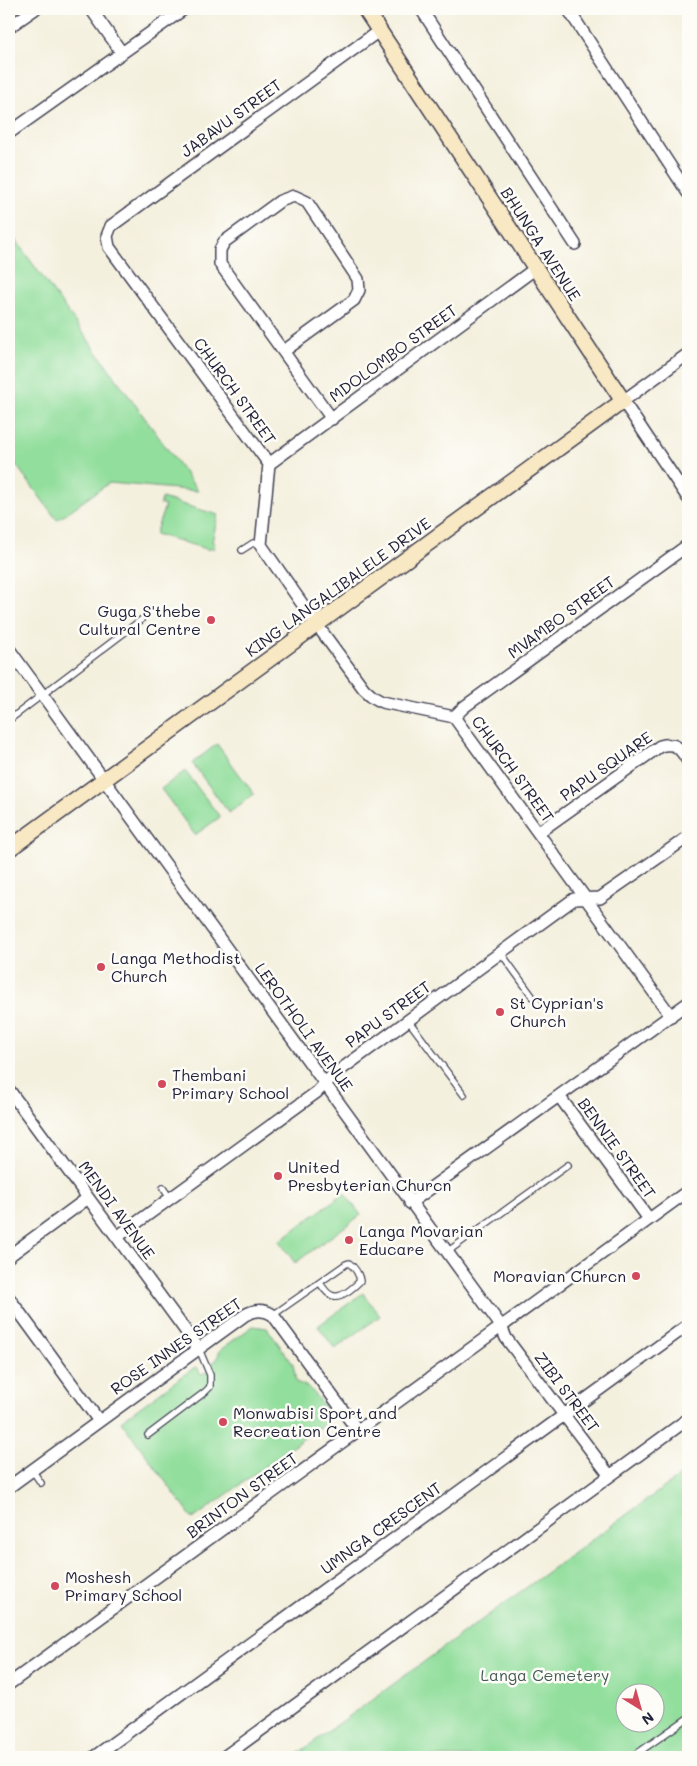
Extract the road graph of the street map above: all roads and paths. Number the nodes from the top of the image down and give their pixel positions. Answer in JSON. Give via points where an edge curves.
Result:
{"nodes":[{"id":1,"x":35,"y":9,"type":"edge"},
{"id":2,"x":91,"y":9,"type":"edge"},
{"id":3,"x":184,"y":9,"type":"edge"},
{"id":4,"x":365,"y":9,"type":"edge"},
{"id":5,"x":421,"y":9,"type":"edge"},
{"id":6,"x":568,"y":9,"type":"edge"},
{"id":7,"x":9,"y":27,"type":"edge"},
{"id":8,"x":380,"y":30,"type":"junction"},
{"id":9,"x":122,"y":53,"type":"junction"},
{"id":10,"x":9,"y":133,"type":"edge"},
{"id":11,"x":688,"y":192,"type":"edge"},
{"id":12,"x":107,"y":236,"type":"joint"},
{"id":13,"x":576,"y":244,"type":"dead end"},
{"id":14,"x":536,"y":268,"type":"junction"},
{"id":15,"x":284,"y":351,"type":"junction"},
{"id":16,"x":688,"y":354,"type":"edge"},
{"id":17,"x":623,"y":400,"type":"junction"},
{"id":18,"x":332,"y":419,"type":"junction"},
{"id":19,"x":269,"y":464,"type":"junction"},
{"id":20,"x":688,"y":498,"type":"edge"},
{"id":21,"x":261,"y":545,"type":"junction"},
{"id":22,"x":688,"y":545,"type":"edge"},
{"id":23,"x":242,"y":550,"type":"dead end"},
{"id":24,"x":140,"y":620,"type":"dead end"},
{"id":25,"x":317,"y":625,"type":"junction"},
{"id":26,"x":9,"y":649,"type":"edge"},
{"id":27,"x":42,"y":695,"type":"junction"},
{"id":28,"x":454,"y":717,"type":"junction"},
{"id":29,"x":9,"y":720,"type":"edge"},
{"id":30,"x":688,"y":761,"type":"edge"},
{"id":31,"x":104,"y":779,"type":"junction"},
{"id":32,"x":539,"y":832,"type":"junction"},
{"id":33,"x":688,"y":838,"type":"edge"},
{"id":34,"x":9,"y":848,"type":"edge"},
{"id":35,"x":587,"y":898,"type":"junction"},
{"id":36,"x":501,"y":953,"type":"junction"},
{"id":37,"x":688,"y":1003,"type":"edge"},
{"id":38,"x":538,"y":1004,"type":"dead end"},
{"id":39,"x":671,"y":1016,"type":"junction"},
{"id":40,"x":408,"y":1020,"type":"junction"},
{"id":41,"x":324,"y":1084,"type":"junction"},
{"id":42,"x":9,"y":1090,"type":"edge"},
{"id":43,"x":464,"y":1095,"type":"dead end"},
{"id":44,"x":559,"y":1096,"type":"junction"},
{"id":45,"x":568,"y":1165,"type":"dead end"},
{"id":46,"x":163,"y":1188,"type":"dead end"},
{"id":47,"x":688,"y":1191,"type":"edge"},
{"id":48,"x":88,"y":1198,"type":"junction"},
{"id":49,"x":170,"y":1198,"type":"junction"},
{"id":50,"x":410,"y":1203,"type":"junction"},
{"id":51,"x":650,"y":1219,"type":"junction"},
{"id":52,"x":117,"y":1237,"type":"junction"},
{"id":53,"x":447,"y":1252,"type":"junction"},
{"id":54,"x":9,"y":1256,"type":"edge"},
{"id":55,"x":320,"y":1283,"type":"junction"},
{"id":56,"x":9,"y":1298,"type":"edge"},
{"id":57,"x":273,"y":1315,"type":"junction"},
{"id":58,"x":688,"y":1325,"type":"edge"},
{"id":59,"x":502,"y":1326,"type":"junction"},
{"id":60,"x":199,"y":1349,"type":"junction"},
{"id":61,"x":564,"y":1415,"type":"junction"},
{"id":62,"x":688,"y":1419,"type":"edge"},
{"id":63,"x":99,"y":1421,"type":"junction"},
{"id":64,"x":358,"y":1431,"type":"junction"},
{"id":65,"x":148,"y":1435,"type":"dead end"},
{"id":66,"x":32,"y":1470,"type":"junction"},
{"id":67,"x":610,"y":1476,"type":"junction"},
{"id":68,"x":41,"y":1483,"type":"dead end"},
{"id":69,"x":9,"y":1487,"type":"edge"},
{"id":70,"x":9,"y":1684,"type":"edge"},
{"id":71,"x":688,"y":1718,"type":"edge"},
{"id":72,"x":94,"y":1757,"type":"edge"},
{"id":73,"x":224,"y":1757,"type":"edge"},
{"id":74,"x":632,"y":1757,"type":"edge"}],
"edges":[{"from":1,"to":7,"type":"street"},
{"from":2,"to":9,"type":"street"},
{"from":3,"to":9,"type":"street"},
{"from":4,"to":8,"type":"street","name":"BHUNGA AVENUE"},
{"from":5,"to":13,"type":"street","name":"BHUNGA AVENUE"},
{"from":6,"to":11,"type":"street"},
{"from":8,"to":12,"type":"street","name":"JABAVU STREET","via":[[111,226]]},
{"from":8,"to":14,"type":"street","name":"BHUNGA AVENUE"},
{"from":9,"to":10,"type":"street"},
{"from":12,"to":19,"type":"street","name":"CHURCH STREET","via":[[110,247]]},
{"from":14,"to":17,"type":"street","name":"BHUNGA AVENUE"},
{"from":14,"to":18,"type":"street","name":"MDOLOMBO STREET"},
{"from":15,"to":15,"type":"street","via":[[223,269],[220,250],[224,242],[280,201],[294,196],[307,202],[358,279],[359,290],[354,300]]},
{"from":15,"to":18,"type":"street"},
{"from":16,"to":17,"type":"street","name":"KING LANGALIBALELE DRIVE"},
{"from":17,"to":20,"type":"street","name":"BHUNGA AVENUE"},
{"from":17,"to":25,"type":"street","name":"KING LANGALIBALELE DRIVE"},
{"from":18,"to":19,"type":"street","name":"MDOLOMBO STREET"},
{"from":19,"to":21,"type":"street","name":"CHURCH STREET"},
{"from":21,"to":23,"type":"lane","via":[[253,543]]},
{"from":21,"to":25,"type":"street","name":"CHURCH STREET"},
{"from":22,"to":28,"type":"street","name":"MVAMBO STREET"},
{"from":24,"to":27,"type":"lane"},
{"from":25,"to":28,"type":"street","name":"CHURCH STREET","via":[[364,690],[373,697],[382,702]]},
{"from":25,"to":31,"type":"street","name":"KING LANGALIBALELE DRIVE"},
{"from":26,"to":27,"type":"street","name":"LEROTHOLI AVENUE"},
{"from":27,"to":29,"type":"lane"},
{"from":27,"to":31,"type":"street","name":"LEROTHOLI AVENUE"},
{"from":28,"to":32,"type":"street","name":"CHURCH STREET"},
{"from":30,"to":32,"type":"street","name":"PAPU SQUARE","via":[[676,746],[660,746]]},
{"from":31,"to":34,"type":"street","name":"KING LANGALIBALELE DRIVE"},
{"from":31,"to":41,"type":"street","name":"LEROTHOLI AVENUE"},
{"from":32,"to":35,"type":"street","name":"CHURCH STREET"},
{"from":33,"to":35,"type":"street","name":"PAPU STREET","via":[[600,898]]},
{"from":35,"to":36,"type":"street","name":"PAPU STREET","via":[[574,899]]},
{"from":35,"to":39,"type":"street","name":"CHURCH STREET"},
{"from":36,"to":38,"type":"lane"},
{"from":36,"to":40,"type":"street","name":"PAPU STREET"},
{"from":37,"to":39,"type":"street","name":"BENNIE STREET"},
{"from":39,"to":44,"type":"street","name":"BENNIE STREET"},
{"from":40,"to":41,"type":"street","name":"PAPU STREET"},
{"from":40,"to":43,"type":"lane"},
{"from":41,"to":49,"type":"street","name":"PAPU STREET"},
{"from":41,"to":50,"type":"street","name":"LEROTHOLI AVENUE"},
{"from":42,"to":48,"type":"street","name":"MENDI AVENUE"},
{"from":44,"to":50,"type":"street","name":"BENNIE STREET"},
{"from":44,"to":51,"type":"street","name":"BENNIE STREET"},
{"from":45,"to":53,"type":"lane"},
{"from":46,"to":49,"type":"lane"},
{"from":47,"to":51,"type":"street","name":"BRINTON STREET"},
{"from":48,"to":52,"type":"street","name":"MENDI AVENUE"},
{"from":48,"to":54,"type":"street"},
{"from":49,"to":52,"type":"street","name":"PAPU STREET"},
{"from":50,"to":53,"type":"street","name":"LEROTHOLI AVENUE"},
{"from":51,"to":59,"type":"street","name":"BRINTON STREET"},
{"from":52,"to":60,"type":"street","name":"MENDI AVENUE"},
{"from":53,"to":59,"type":"street","name":"LEROTHOLI AVENUE"},
{"from":55,"to":55,"type":"lane","via":[[349,1263],[360,1276],[356,1285],[335,1296],[329,1295]]},
{"from":55,"to":57,"type":"lane"},
{"from":56,"to":63,"type":"street"},
{"from":57,"to":60,"type":"street","name":"ROSE INNES STREET","via":[[264,1310],[251,1311]]},
{"from":57,"to":64,"type":"street"},
{"from":58,"to":61,"type":"street","name":"UMNGA CRESCENT"},
{"from":59,"to":61,"type":"street","name":"ZIBI STREET","via":[[506,1338]]},
{"from":59,"to":64,"type":"street","name":"BRINTON STREET"},
{"from":60,"to":63,"type":"street","name":"ROSE INNES STREET"},
{"from":60,"to":65,"type":"lane","via":[[210,1375],[210,1387]]},
{"from":61,"to":67,"type":"street","name":"ZIBI STREET"},
{"from":61,"to":72,"type":"street","name":"UMNGA CRESCENT"},
{"from":62,"to":67,"type":"street"},
{"from":63,"to":66,"type":"street","name":"ROSE INNES STREET"},
{"from":64,"to":70,"type":"street","name":"BRINTON STREET"},
{"from":66,"to":68,"type":"lane"},
{"from":66,"to":69,"type":"street","name":"ROSE INNES STREET"},
{"from":67,"to":73,"type":"street"},
{"from":71,"to":74,"type":"lane"}]}
